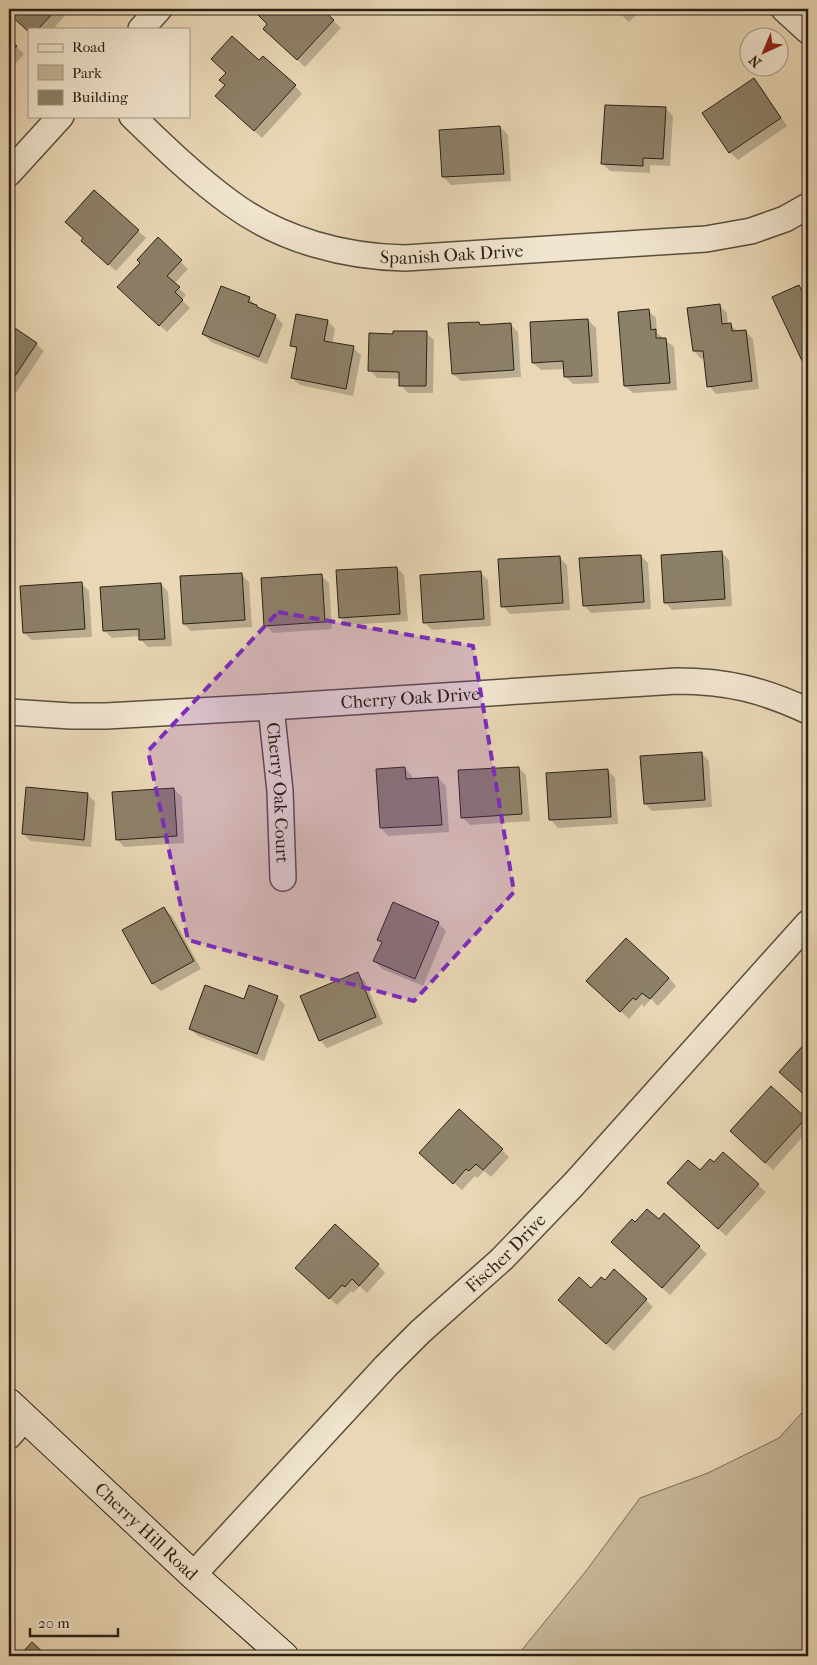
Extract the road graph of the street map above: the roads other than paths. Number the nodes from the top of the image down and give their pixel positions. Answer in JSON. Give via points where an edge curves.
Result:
{"nodes":[{"id":1,"x":159,"y":9,"type":"edge"},
{"id":2,"x":784,"y":9,"type":"edge"},
{"id":3,"x":142,"y":28,"type":"edge"},
{"id":4,"x":808,"y":31,"type":"edge"},
{"id":5,"x":59,"y":118,"type":"edge"},
{"id":6,"x":134,"y":118,"type":"edge"},
{"id":7,"x":9,"y":173,"type":"edge"},
{"id":8,"x":808,"y":206,"type":"edge"},
{"id":9,"x":271,"y":707,"type":"junction"},
{"id":10,"x":808,"y":710,"type":"edge"},
{"id":11,"x":9,"y":712,"type":"edge"},
{"id":12,"x":283,"y":878,"type":"dead end"},
{"id":13,"x":808,"y":923,"type":"edge"},
{"id":14,"x":14,"y":1419,"type":"edge"},
{"id":15,"x":193,"y":1575,"type":"junction"},
{"id":16,"x":284,"y":1656,"type":"edge"}],
"edges":[{"from":1,"to":3,"type":"street"},
{"from":2,"to":4,"type":"street"},
{"from":5,"to":7,"type":"street"},
{"from":6,"to":8,"type":"street","name":"Spanish Oak Drive","via":[[196,175],[233,205],[266,225],[304,241],[384,258],[706,239],[751,231],[785,219]]},
{"from":9,"to":10,"type":"street","name":"Cherry Oak Drive","via":[[703,681],[780,697]]},
{"from":9,"to":11,"type":"street","name":"Cherry Oak Drive","via":[[106,716]]},
{"from":9,"to":12,"type":"street","name":"Cherry Oak Court","via":[[280,791]]},
{"from":13,"to":15,"type":"street","name":"Fischer Drive","via":[[574,1184],[502,1259],[386,1366]]},
{"from":14,"to":15,"type":"main road","name":"Cherry Hill Road"},
{"from":15,"to":16,"type":"main road","name":"Cherry Hill Road"}]}
